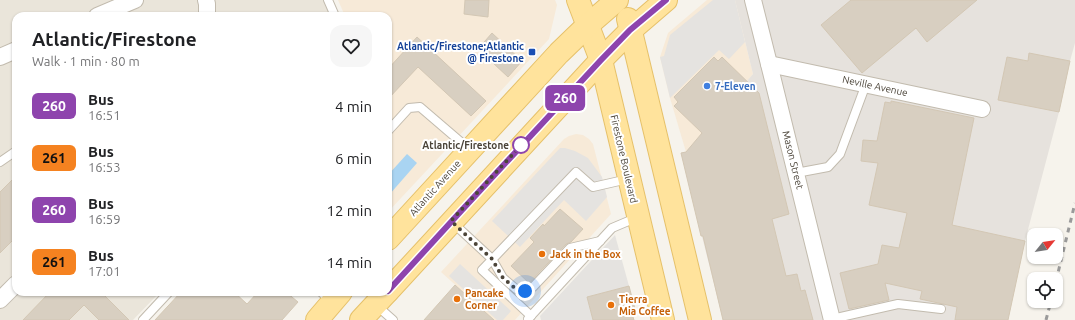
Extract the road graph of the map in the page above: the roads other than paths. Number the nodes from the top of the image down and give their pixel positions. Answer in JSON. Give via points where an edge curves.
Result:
{"nodes":[{"id":1,"x":135,"y":0,"type":"edge"},
{"id":2,"x":206,"y":0,"type":"edge"},
{"id":3,"x":328,"y":0,"type":"edge"},
{"id":4,"x":578,"y":0,"type":"edge"},
{"id":5,"x":617,"y":0,"type":"edge"},
{"id":6,"x":624,"y":0,"type":"edge"},
{"id":7,"x":666,"y":0,"type":"edge"},
{"id":8,"x":753,"y":0,"type":"edge"},
{"id":9,"x":106,"y":12,"type":"edge"},
{"id":10,"x":207,"y":12,"type":"edge"},
{"id":11,"x":333,"y":12,"type":"edge"},
{"id":12,"x":588,"y":25,"type":"junction"},
{"id":13,"x":630,"y":30,"type":"junction"},
{"id":14,"x":12,"y":52,"type":"edge"},
{"id":15,"x":0,"y":57,"type":"edge"},
{"id":16,"x":601,"y":60,"type":"junction"},
{"id":17,"x":769,"y":64,"type":"junction"},
{"id":18,"x":866,"y":84,"type":"junction"},
{"id":19,"x":982,"y":109,"type":"dead end"},
{"id":20,"x":392,"y":127,"type":"edge"},
{"id":21,"x":470,"y":150,"type":"junction"},
{"id":22,"x":12,"y":154,"type":"edge"},
{"id":23,"x":0,"y":162,"type":"edge"},
{"id":24,"x":796,"y":174,"type":"junction"},
{"id":25,"x":629,"y":178,"type":"junction"},
{"id":26,"x":638,"y":217,"type":"junction"},
{"id":27,"x":451,"y":221,"type":"junction"},
{"id":28,"x":392,"y":235,"type":"edge"},
{"id":29,"x":600,"y":241,"type":"junction"},
{"id":30,"x":492,"y":259,"type":"junction"},
{"id":31,"x":392,"y":286,"type":"edge"},
{"id":32,"x":12,"y":288,"type":"edge"},
{"id":33,"x":165,"y":296,"type":"edge"},
{"id":34,"x":332,"y":296,"type":"edge"},
{"id":35,"x":0,"y":300,"type":"edge"},
{"id":36,"x":378,"y":302,"type":"edge"},
{"id":37,"x":941,"y":309,"type":"dead end"},
{"id":38,"x":529,"y":318,"type":"edge"},
{"id":39,"x":832,"y":319,"type":"edge"},
{"id":40,"x":143,"y":320,"type":"edge"},
{"id":41,"x":317,"y":320,"type":"edge"},
{"id":42,"x":393,"y":320,"type":"edge"},
{"id":43,"x":663,"y":320,"type":"edge"},
{"id":44,"x":700,"y":320,"type":"edge"}],
"edges":[{"from":1,"to":9,"type":"street"},
{"from":2,"to":10,"type":"street"},
{"from":3,"to":11,"type":"lane"},
{"from":4,"to":12,"type":"main road","name":"Firestone Boulevard"},
{"from":5,"to":12,"type":"main road","name":"Atlantic Avenue"},
{"from":6,"to":13,"type":"main road"},
{"from":7,"to":13,"type":"main road"},
{"from":8,"to":17,"type":"street","name":"Mason Street"},
{"from":12,"to":16,"type":"main road","name":"Firestone Boulevard"},
{"from":12,"to":21,"type":"main road","name":"Atlantic Avenue"},
{"from":13,"to":16,"type":"main road"},
{"from":13,"to":44,"type":"main road"},
{"from":14,"to":15,"type":"street"},
{"from":16,"to":25,"type":"main road","name":"Firestone Boulevard"},
{"from":16,"to":27,"type":"main road"},
{"from":17,"to":18,"type":"street","name":"Neville Avenue"},
{"from":17,"to":24,"type":"street","name":"Mason Street"},
{"from":18,"to":19,"type":"street","name":"Neville Avenue"},
{"from":18,"to":24,"type":"lane","via":[[840,154],[828,167]]},
{"from":20,"to":21,"type":"lane","via":[[409,108],[420,107]]},
{"from":21,"to":28,"type":"main road","name":"Atlantic Avenue"},
{"from":22,"to":23,"type":"lane"},
{"from":24,"to":39,"type":"street","name":"Mason Street"},
{"from":25,"to":26,"type":"main road","name":"Firestone Boulevard"},
{"from":25,"to":30,"type":"lane","via":[[592,187],[576,172]]},
{"from":26,"to":29,"type":"lane","via":[[612,228]]},
{"from":26,"to":43,"type":"main road","name":"Firestone Boulevard"},
{"from":27,"to":30,"type":"lane"},
{"from":27,"to":31,"type":"main road"},
{"from":29,"to":30,"type":"lane","via":[[570,248],[530,290],[525,291],[516,289],[503,278]]},
{"from":29,"to":38,"type":"lane"},
{"from":30,"to":38,"type":"lane","via":[[482,270]]},
{"from":32,"to":35,"type":"street"},
{"from":33,"to":40,"type":"lane"},
{"from":34,"to":41,"type":"main road"},
{"from":36,"to":42,"type":"lane"},
{"from":37,"to":39,"type":"lane","via":[[898,304]]}]}
